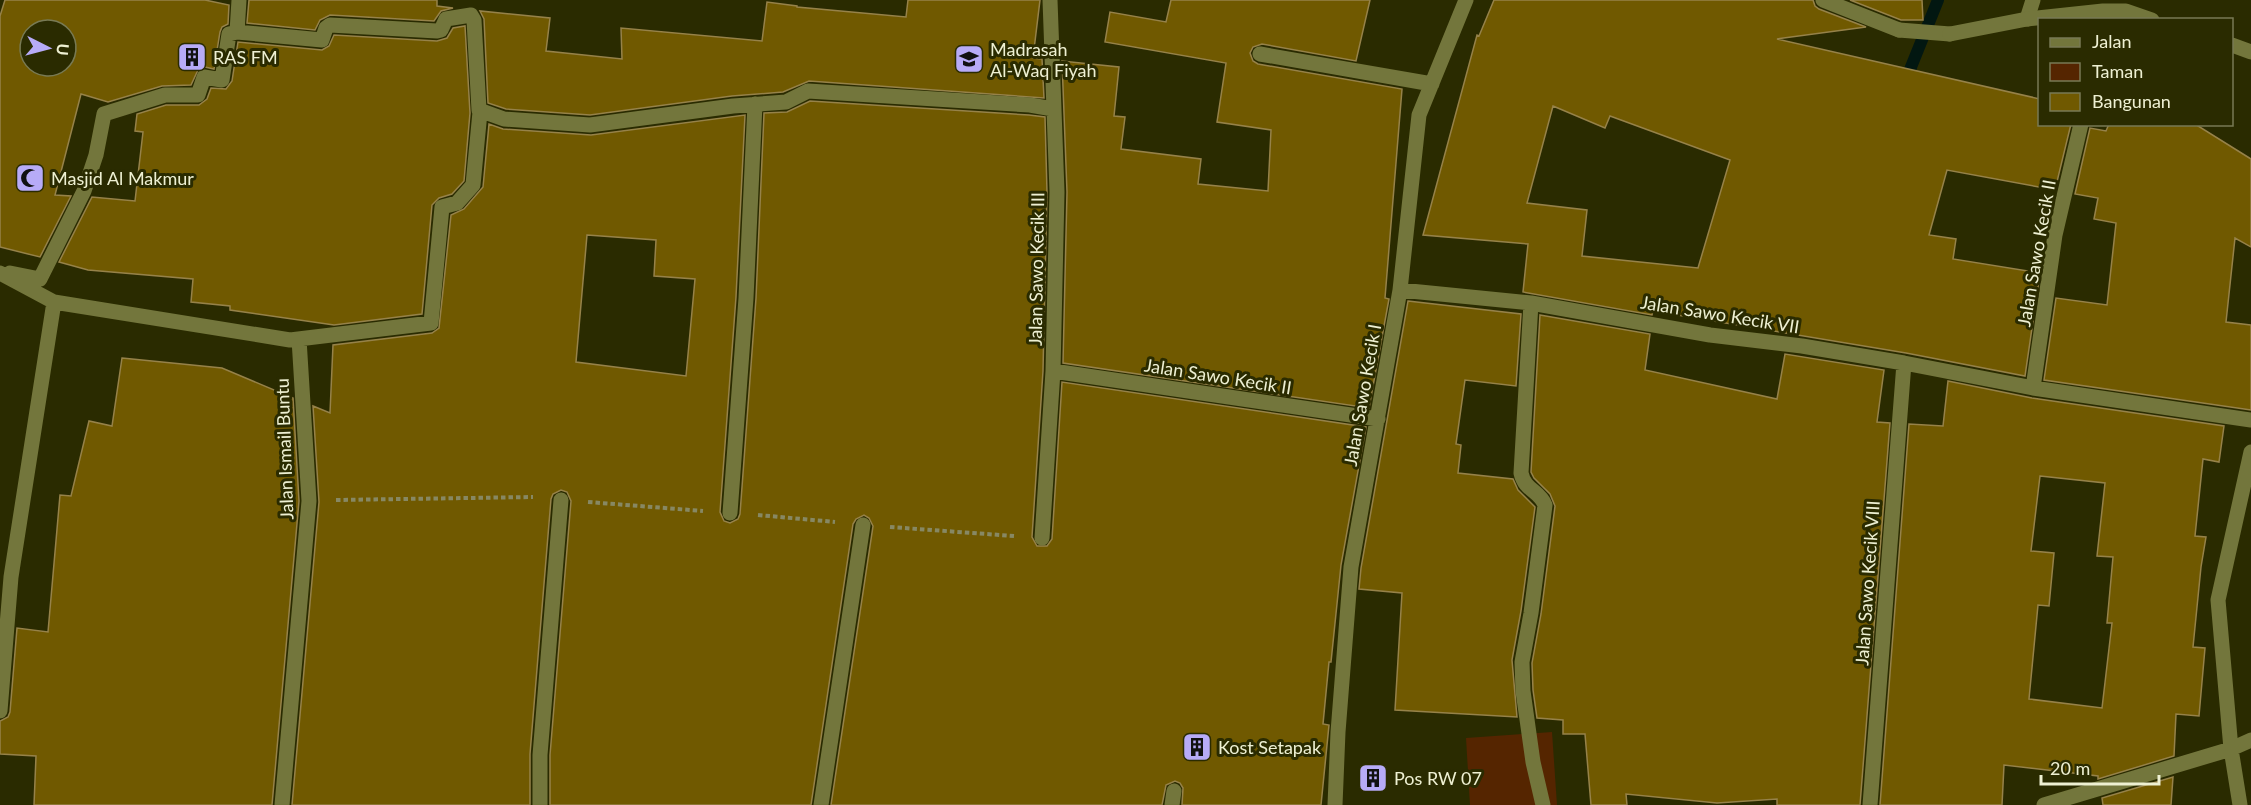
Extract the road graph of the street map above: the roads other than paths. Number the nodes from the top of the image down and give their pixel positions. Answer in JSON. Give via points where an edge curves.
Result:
{"nodes":[{"id":1,"x":239,"y":0,"type":"edge"},
{"id":2,"x":1050,"y":0,"type":"edge"},
{"id":3,"x":1466,"y":0,"type":"edge"},
{"id":4,"x":1823,"y":0,"type":"edge"},
{"id":5,"x":2033,"y":0,"type":"edge"},
{"id":6,"x":470,"y":7,"type":"edge"},
{"id":7,"x":2123,"y":15,"type":"edge"},
{"id":8,"x":2140,"y":18,"type":"edge"},
{"id":9,"x":2027,"y":19,"type":"junction"},
{"id":10,"x":237,"y":32,"type":"junction"},
{"id":11,"x":2233,"y":45,"type":"edge"},
{"id":12,"x":2251,"y":52,"type":"edge"},
{"id":13,"x":1260,"y":54,"type":"dead end"},
{"id":14,"x":1432,"y":84,"type":"junction"},
{"id":15,"x":755,"y":104,"type":"junction"},
{"id":16,"x":1053,"y":109,"type":"junction"},
{"id":17,"x":480,"y":112,"type":"junction"},
{"id":18,"x":2080,"y":126,"type":"edge"},
{"id":19,"x":0,"y":272,"type":"edge"},
{"id":20,"x":1400,"y":290,"type":"junction"},
{"id":21,"x":54,"y":302,"type":"junction"},
{"id":22,"x":1531,"y":303,"type":"junction"},
{"id":23,"x":299,"y":339,"type":"junction"},
{"id":24,"x":1904,"y":363,"type":"junction"},
{"id":25,"x":1053,"y":371,"type":"junction"},
{"id":26,"x":2033,"y":388,"type":"junction"},
{"id":27,"x":1378,"y":419,"type":"junction"},
{"id":28,"x":2251,"y":420,"type":"edge"},
{"id":29,"x":2251,"y":452,"type":"edge"},
{"id":30,"x":561,"y":500,"type":"road end"},
{"id":31,"x":730,"y":513,"type":"road end"},
{"id":32,"x":863,"y":525,"type":"road end"},
{"id":33,"x":1042,"y":538,"type":"road end"},
{"id":34,"x":0,"y":711,"type":"edge"},
{"id":35,"x":2251,"y":740,"type":"edge"},
{"id":36,"x":2231,"y":749,"type":"junction"},
{"id":37,"x":282,"y":805,"type":"edge"},
{"id":38,"x":540,"y":805,"type":"edge"},
{"id":39,"x":821,"y":805,"type":"edge"},
{"id":40,"x":1335,"y":805,"type":"edge"},
{"id":41,"x":1543,"y":805,"type":"edge"},
{"id":42,"x":1870,"y":805,"type":"edge"},
{"id":43,"x":2043,"y":805,"type":"edge"},
{"id":44,"x":2240,"y":805,"type":"edge"}],
"edges":[{"from":1,"to":10,"type":"street"},
{"from":2,"to":16,"type":"street","name":"Jalan Sawo Kecik III"},
{"from":3,"to":14,"type":"street","name":"Jalan Sawo Kecik I"},
{"from":4,"to":9,"type":"street","via":[[1899,30],[1950,34]]},
{"from":5,"to":9,"type":"street"},
{"from":6,"to":10,"type":"street","via":[[446,19],[437,31],[330,25],[322,40]]},
{"from":6,"to":17,"type":"street"},
{"from":7,"to":8,"type":"street"},
{"from":7,"to":9,"type":"street","via":[[2103,10]]},
{"from":10,"to":19,"type":"street","via":[[229,34],[222,80],[204,77],[198,95],[165,95],[104,114],[84,191],[40,279]]},
{"from":11,"to":12,"type":"street"},
{"from":13,"to":14,"type":"street"},
{"from":14,"to":20,"type":"street","name":"Jalan Sawo Kecik I","via":[[1419,115]]},
{"from":15,"to":16,"type":"street","via":[[786,102],[808,91]]},
{"from":15,"to":17,"type":"street","via":[[590,125],[504,119]]},
{"from":15,"to":31,"type":"street"},
{"from":16,"to":25,"type":"street","name":"Jalan Sawo Kecik III","via":[[1057,192]]},
{"from":17,"to":23,"type":"street","via":[[473,185],[457,203],[442,207],[431,323]]},
{"from":18,"to":26,"type":"street","name":"Jalan Sawo Kecik II","via":[[2055,236]]},
{"from":19,"to":21,"type":"street"},
{"from":20,"to":22,"type":"street","name":"Jalan Sawo Kecik VII"},
{"from":20,"to":27,"type":"street","name":"Jalan Sawo Kecik I"},
{"from":21,"to":23,"type":"street"},
{"from":21,"to":34,"type":"street","via":[[11,577]]},
{"from":22,"to":24,"type":"street","name":"Jalan Sawo Kecik VII","via":[[1710,335]]},
{"from":22,"to":41,"type":"street","via":[[1521,473],[1527,487],[1545,505],[1522,662],[1533,762]]},
{"from":23,"to":37,"type":"street","name":"Jalan Ismail Buntu","via":[[309,501]]},
{"from":24,"to":26,"type":"street"},
{"from":24,"to":42,"type":"street","name":"Jalan Sawo Kecik VIII"},
{"from":25,"to":27,"type":"street","name":"Jalan Sawo Kecik II"},
{"from":25,"to":33,"type":"street","name":"Jalan Sawo Kecik III"},
{"from":26,"to":28,"type":"street"},
{"from":27,"to":40,"type":"street","name":"Jalan Sawo Kecik I","via":[[1351,567]]},
{"from":29,"to":36,"type":"street","via":[[2218,600]]},
{"from":30,"to":38,"type":"street","via":[[540,755]]},
{"from":32,"to":39,"type":"street"},
{"from":35,"to":36,"type":"street"},
{"from":36,"to":43,"type":"street"},
{"from":36,"to":44,"type":"street"}]}
